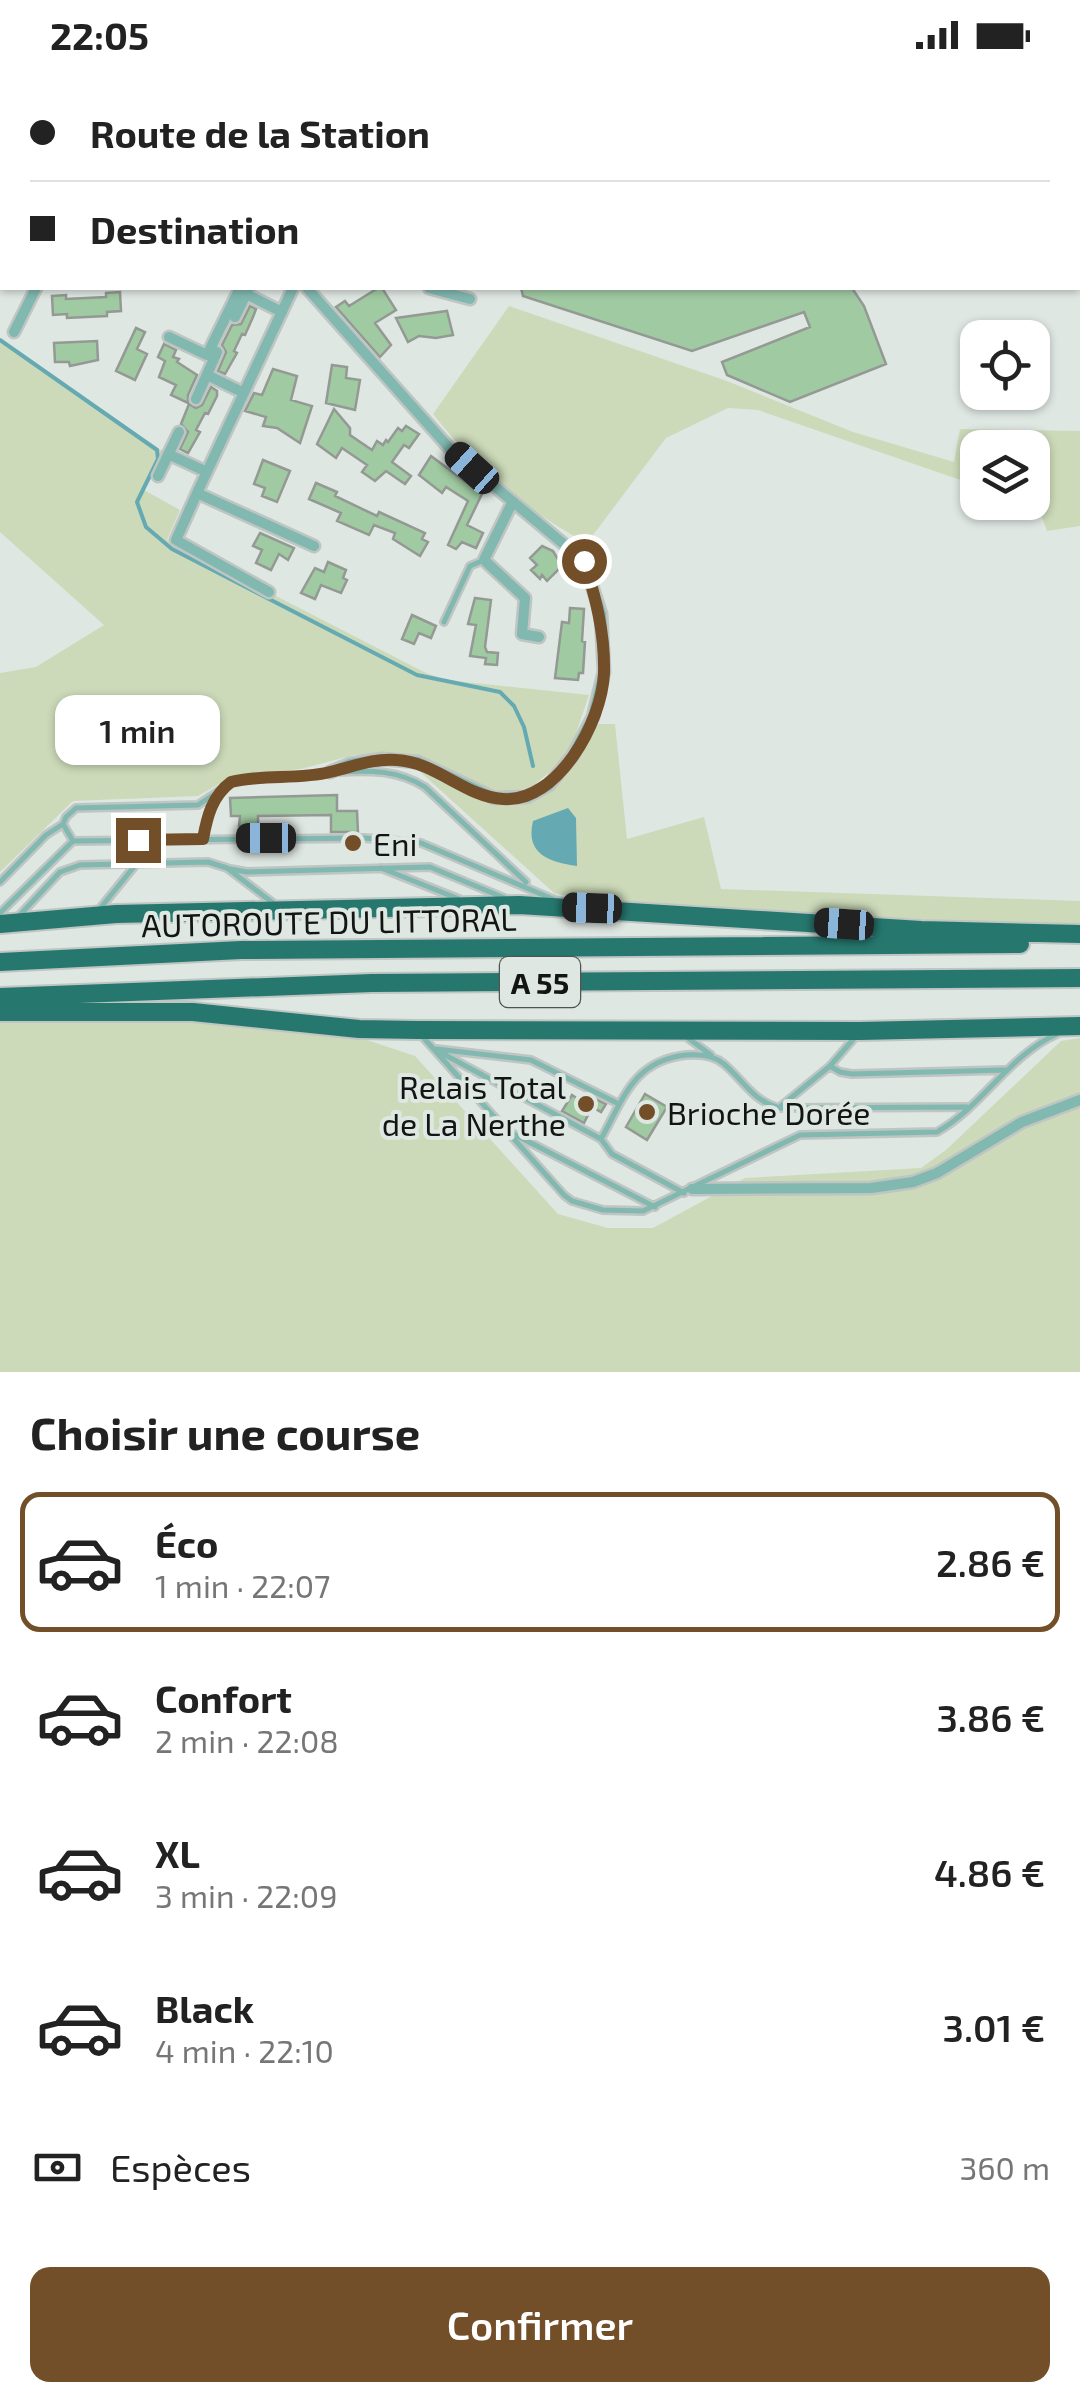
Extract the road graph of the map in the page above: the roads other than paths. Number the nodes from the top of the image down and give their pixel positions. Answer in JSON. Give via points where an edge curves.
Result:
{"nodes":[{"id":1,"x":35,"y":290,"type":"edge"},
{"id":2,"x":245,"y":290,"type":"edge"},
{"id":3,"x":292,"y":290,"type":"edge"},
{"id":4,"x":309,"y":290,"type":"edge"},
{"id":5,"x":436,"y":290,"type":"edge"},
{"id":6,"x":470,"y":299,"type":"dead end"},
{"id":7,"x":282,"y":312,"type":"junction"},
{"id":8,"x":235,"y":317,"type":"dead end"},
{"id":9,"x":14,"y":332,"type":"dead end"},
{"id":10,"x":169,"y":337,"type":"dead end"},
{"id":11,"x":218,"y":352,"type":"dead end"},
{"id":12,"x":206,"y":376,"type":"junction"},
{"id":13,"x":244,"y":393,"type":"junction"},
{"id":14,"x":196,"y":399,"type":"dead end"},
{"id":15,"x":179,"y":432,"type":"dead end"},
{"id":16,"x":168,"y":454,"type":"junction"},
{"id":17,"x":207,"y":472,"type":"junction"},
{"id":18,"x":158,"y":476,"type":"dead end"},
{"id":19,"x":197,"y":493,"type":"junction"},
{"id":20,"x":512,"y":503,"type":"junction"},
{"id":21,"x":314,"y":546,"type":"dead end"},
{"id":22,"x":484,"y":560,"type":"junction"},
{"id":23,"x":270,"y":592,"type":"dead end"},
{"id":24,"x":444,"y":622,"type":"dead end"},
{"id":25,"x":538,"y":637,"type":"dead end"},
{"id":26,"x":330,"y":772,"type":"junction"},
{"id":27,"x":220,"y":790,"type":"junction"},
{"id":28,"x":63,"y":824,"type":"junction"},
{"id":29,"x":203,"y":839,"type":"junction"},
{"id":30,"x":72,"y":841,"type":"junction"},
{"id":31,"x":137,"y":862,"type":"junction"},
{"id":32,"x":379,"y":867,"type":"junction"},
{"id":33,"x":226,"y":868,"type":"junction"},
{"id":34,"x":0,"y":882,"type":"edge"},
{"id":35,"x":532,"y":888,"type":"junction"},
{"id":36,"x":519,"y":905,"type":"junction"},
{"id":37,"x":476,"y":906,"type":"junction"},
{"id":38,"x":592,"y":908,"type":"junction"},
{"id":39,"x":283,"y":911,"type":"junction"},
{"id":40,"x":94,"y":915,"type":"junction"},
{"id":41,"x":5,"y":919,"type":"edge"},
{"id":42,"x":1080,"y":934,"type":"edge"},
{"id":43,"x":1080,"y":944,"type":"edge"},
{"id":44,"x":0,"y":962,"type":"edge"},
{"id":45,"x":1080,"y":978,"type":"edge"},
{"id":46,"x":0,"y":997,"type":"edge"},
{"id":47,"x":0,"y":1012,"type":"edge"},
{"id":48,"x":1075,"y":1027,"type":"edge"},
{"id":49,"x":417,"y":1030,"type":"junction"},
{"id":50,"x":677,"y":1030,"type":"junction"},
{"id":51,"x":860,"y":1031,"type":"junction"},
{"id":52,"x":434,"y":1048,"type":"junction"},
{"id":53,"x":717,"y":1060,"type":"junction"},
{"id":54,"x":830,"y":1066,"type":"junction"},
{"id":55,"x":1007,"y":1070,"type":"junction"},
{"id":56,"x":1080,"y":1100,"type":"edge"},
{"id":57,"x":620,"y":1104,"type":"junction"},
{"id":58,"x":967,"y":1107,"type":"junction"},
{"id":59,"x":779,"y":1108,"type":"junction"},
{"id":60,"x":500,"y":1126,"type":"junction"},
{"id":61,"x":601,"y":1140,"type":"junction"},
{"id":62,"x":688,"y":1191,"type":"junction"},
{"id":63,"x":655,"y":1207,"type":"junction"}],
"edges":[{"from":1,"to":9,"type":"street"},
{"from":2,"to":7,"type":"street"},
{"from":2,"to":8,"type":"street"},
{"from":2,"to":10,"type":"street","via":[[207,355]]},
{"from":3,"to":7,"type":"street"},
{"from":4,"to":20,"type":"street","via":[[452,450]]},
{"from":5,"to":6,"type":"street"},
{"from":7,"to":13,"type":"street"},
{"from":11,"to":12,"type":"street"},
{"from":12,"to":13,"type":"street"},
{"from":12,"to":14,"type":"street"},
{"from":13,"to":17,"type":"street"},
{"from":15,"to":16,"type":"street"},
{"from":16,"to":17,"type":"street"},
{"from":16,"to":18,"type":"street"},
{"from":17,"to":19,"type":"street"},
{"from":19,"to":21,"type":"street"},
{"from":19,"to":23,"type":"street","via":[[176,540]]},
{"from":20,"to":22,"type":"street"},
{"from":20,"to":26,"type":"street","via":[[584,561],[601,614],[602,687],[573,755],[550,786],[518,799],[494,798],[418,762],[382,760]]},
{"from":22,"to":24,"type":"lane","via":[[470,566]]},
{"from":22,"to":25,"type":"street","via":[[526,598],[522,634]]},
{"from":26,"to":27,"type":"lane","via":[[238,780]]},
{"from":26,"to":35,"type":"lane","via":[[412,778]]},
{"from":27,"to":28,"type":"lane","via":[[198,805],[79,808]]},
{"from":27,"to":29,"type":"lane"},
{"from":28,"to":30,"type":"lane"},
{"from":28,"to":34,"type":"lane"},
{"from":29,"to":30,"type":"lane"},
{"from":29,"to":35,"type":"lane","via":[[421,842]]},
{"from":30,"to":41,"type":"lane"},
{"from":31,"to":33,"type":"lane","via":[[194,860]]},
{"from":31,"to":40,"type":"lane"},
{"from":31,"to":41,"type":"lane","via":[[66,868]]},
{"from":32,"to":33,"type":"lane"},
{"from":32,"to":36,"type":"lane","via":[[430,867]]},
{"from":32,"to":37,"type":"lane"},
{"from":33,"to":39,"type":"lane"},
{"from":35,"to":38,"type":"lane"},
{"from":36,"to":37,"type":"highway"},
{"from":36,"to":38,"type":"highway"},
{"from":37,"to":39,"type":"highway"},
{"from":38,"to":42,"type":"highway"},
{"from":39,"to":40,"type":"highway"},
{"from":40,"to":41,"type":"highway"},
{"from":43,"to":44,"type":"highway","name":"AUTOROUTE DU LITTORAL","number":"A 55","via":[[242,950]]},
{"from":45,"to":46,"type":"highway","name":"AUTOROUTE DU LITTORAL","number":"A 55","via":[[372,984]]},
{"from":47,"to":49,"type":"highway","via":[[193,1012]]},
{"from":48,"to":51,"type":"highway"},
{"from":48,"to":55,"type":"lane","via":[[1037,1044]]},
{"from":49,"to":50,"type":"highway"},
{"from":49,"to":52,"type":"lane"},
{"from":50,"to":51,"type":"highway"},
{"from":50,"to":53,"type":"lane"},
{"from":51,"to":54,"type":"lane"},
{"from":52,"to":57,"type":"lane","via":[[531,1060]]},
{"from":52,"to":60,"type":"lane"},
{"from":52,"to":61,"type":"lane"},
{"from":53,"to":57,"type":"lane","via":[[694,1054],[653,1064]]},
{"from":53,"to":59,"type":"lane","via":[[754,1097]]},
{"from":54,"to":55,"type":"lane","via":[[852,1074]]},
{"from":54,"to":59,"type":"lane"},
{"from":55,"to":58,"type":"lane"},
{"from":56,"to":62,"type":"street","via":[[1022,1122],[913,1182]]},
{"from":57,"to":61,"type":"lane"},
{"from":58,"to":59,"type":"lane"},
{"from":58,"to":62,"type":"lane","via":[[925,1134],[800,1135]]},
{"from":60,"to":63,"type":"lane"},
{"from":60,"to":63,"type":"lane","via":[[572,1201],[630,1213]]},
{"from":61,"to":62,"type":"lane","via":[[612,1154]]},
{"from":62,"to":63,"type":"lane"}]}
